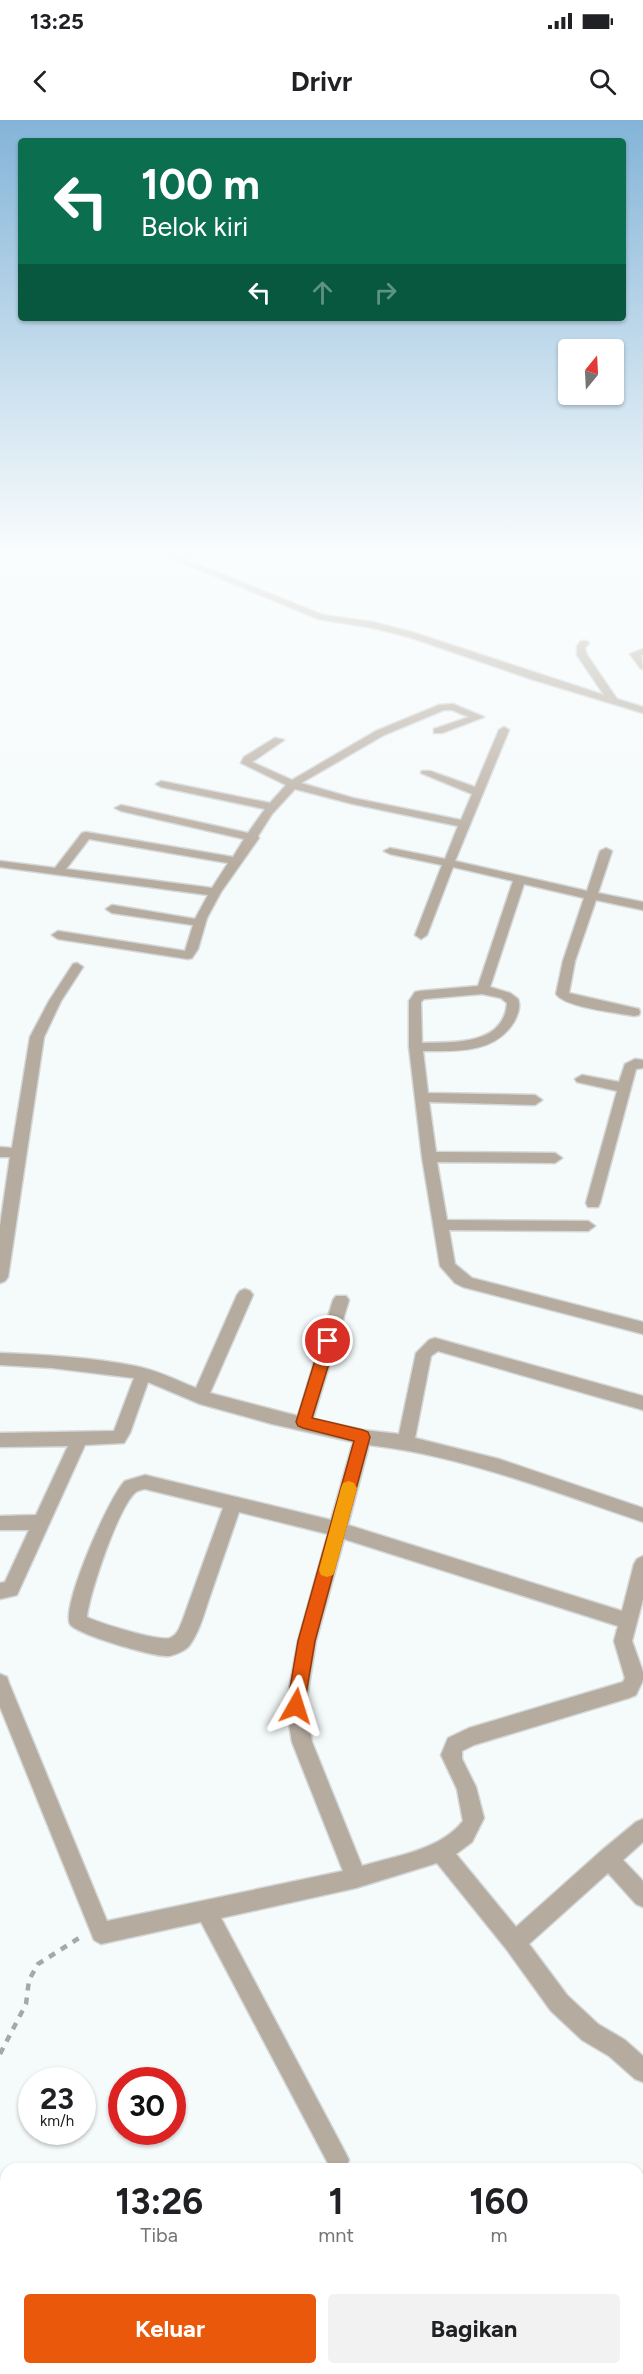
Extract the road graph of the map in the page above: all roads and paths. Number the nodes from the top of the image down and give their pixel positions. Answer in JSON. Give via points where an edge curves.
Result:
{"nodes":[{"id":1,"x":483,"y":658,"type":"edge"},
{"id":2,"x":584,"y":658,"type":"edge"},
{"id":3,"x":613,"y":701,"type":"junction"},
{"id":4,"x":643,"y":710,"type":"edge"},
{"id":5,"x":504,"y":730,"type":"dead end"},
{"id":6,"x":438,"y":731,"type":"dead end"},
{"id":7,"x":279,"y":740,"type":"dead end"},
{"id":8,"x":426,"y":773,"type":"dead end"},
{"id":9,"x":294,"y":783,"type":"junction"},
{"id":10,"x":160,"y":784,"type":"dead end"},
{"id":11,"x":478,"y":792,"type":"junction"},
{"id":12,"x":272,"y":807,"type":"junction"},
{"id":13,"x":121,"y":808,"type":"dead end"},
{"id":14,"x":465,"y":824,"type":"junction"},
{"id":15,"x":253,"y":838,"type":"junction"},
{"id":16,"x":390,"y":851,"type":"dead end"},
{"id":17,"x":606,"y":851,"type":"dead end"},
{"id":18,"x":237,"y":861,"type":"junction"},
{"id":19,"x":449,"y":862,"type":"junction"},
{"id":20,"x":0,"y":864,"type":"edge"},
{"id":21,"x":59,"y":871,"type":"junction"},
{"id":22,"x":519,"y":881,"type":"junction"},
{"id":23,"x":215,"y":892,"type":"junction"},
{"id":24,"x":590,"y":896,"type":"junction"},
{"id":25,"x":643,"y":906,"type":"edge"},
{"id":26,"x":112,"y":909,"type":"dead end"},
{"id":27,"x":200,"y":923,"type":"junction"},
{"id":28,"x":58,"y":935,"type":"dead end"},
{"id":29,"x":421,"y":935,"type":"dead end"},
{"id":30,"x":77,"y":967,"type":"dead end"},
{"id":31,"x":483,"y":989,"type":"junction"},
{"id":32,"x":634,"y":1012,"type":"dead end"},
{"id":33,"x":416,"y":1047,"type":"junction"},
{"id":34,"x":643,"y":1064,"type":"edge"},
{"id":35,"x":582,"y":1079,"type":"dead end"},
{"id":36,"x":624,"y":1088,"type":"junction"},
{"id":37,"x":422,"y":1097,"type":"junction"},
{"id":38,"x":535,"y":1100,"type":"dead end"},
{"id":39,"x":0,"y":1152,"type":"edge"},
{"id":40,"x":18,"y":1153,"type":"junction"},
{"id":41,"x":429,"y":1157,"type":"junction"},
{"id":42,"x":555,"y":1158,"type":"dead end"},
{"id":43,"x":593,"y":1203,"type":"dead end"},
{"id":44,"x":442,"y":1225,"type":"junction"},
{"id":45,"x":588,"y":1226,"type":"dead end"},
{"id":46,"x":0,"y":1277,"type":"edge"},
{"id":47,"x":244,"y":1295,"type":"dead end"},
{"id":48,"x":341,"y":1300,"type":"dead end"},
{"id":49,"x":643,"y":1328,"type":"edge"},
{"id":50,"x":0,"y":1359,"type":"edge"},
{"id":51,"x":143,"y":1375,"type":"junction"},
{"id":52,"x":200,"y":1397,"type":"junction"},
{"id":53,"x":643,"y":1403,"type":"edge"},
{"id":54,"x":303,"y":1422,"type":"junction"},
{"id":55,"x":363,"y":1437,"type":"junction"},
{"id":56,"x":0,"y":1440,"type":"edge"},
{"id":57,"x":79,"y":1440,"type":"junction"},
{"id":58,"x":406,"y":1442,"type":"junction"},
{"id":59,"x":234,"y":1502,"type":"junction"},
{"id":60,"x":643,"y":1515,"type":"edge"},
{"id":61,"x":42,"y":1522,"type":"junction"},
{"id":62,"x":0,"y":1523,"type":"edge"},
{"id":63,"x":337,"y":1529,"type":"junction"},
{"id":64,"x":643,"y":1564,"type":"edge"},
{"id":65,"x":0,"y":1591,"type":"edge"},
{"id":66,"x":628,"y":1621,"type":"junction"},
{"id":67,"x":0,"y":1683,"type":"edge"},
{"id":68,"x":643,"y":1829,"type":"edge"},
{"id":69,"x":441,"y":1852,"type":"junction"},
{"id":70,"x":608,"y":1858,"type":"junction"},
{"id":71,"x":356,"y":1878,"type":"junction"},
{"id":72,"x":643,"y":1897,"type":"edge"},
{"id":73,"x":206,"y":1910,"type":"junction"},
{"id":74,"x":101,"y":1933,"type":"junction"},
{"id":75,"x":515,"y":1942,"type":"junction"},
{"id":76,"x":0,"y":2054,"type":"edge"},
{"id":77,"x":643,"y":2071,"type":"edge"},
{"id":78,"x":337,"y":2160,"type":"dead end"}],
"edges":[{"from":1,"to":3,"type":"street"},
{"from":2,"to":3,"type":"street"},
{"from":3,"to":4,"type":"street"},
{"from":5,"to":11,"type":"street"},
{"from":6,"to":9,"type":"street","via":[[479,717],[443,707],[380,733]]},
{"from":7,"to":9,"type":"street","via":[[246,762]]},
{"from":8,"to":11,"type":"street"},
{"from":9,"to":12,"type":"street"},
{"from":9,"to":14,"type":"street"},
{"from":10,"to":12,"type":"street"},
{"from":11,"to":14,"type":"street"},
{"from":12,"to":15,"type":"street"},
{"from":13,"to":15,"type":"street"},
{"from":14,"to":19,"type":"street"},
{"from":15,"to":18,"type":"street"},
{"from":16,"to":19,"type":"street"},
{"from":17,"to":24,"type":"street"},
{"from":18,"to":21,"type":"street","via":[[86,836]]},
{"from":18,"to":23,"type":"street"},
{"from":19,"to":22,"type":"street"},
{"from":19,"to":29,"type":"street"},
{"from":20,"to":21,"type":"street"},
{"from":21,"to":23,"type":"street"},
{"from":22,"to":24,"type":"street"},
{"from":22,"to":31,"type":"street"},
{"from":23,"to":27,"type":"street"},
{"from":24,"to":25,"type":"street"},
{"from":24,"to":32,"type":"street","via":[[562,994]]},
{"from":26,"to":27,"type":"street"},
{"from":27,"to":28,"type":"street","via":[[192,949],[183,956]]},
{"from":30,"to":40,"type":"street","via":[[37,1037]]},
{"from":31,"to":33,"type":"street","via":[[416,998]]},
{"from":31,"to":33,"type":"street","via":[[504,994],[513,1002],[512,1014],[495,1035],[476,1044]]},
{"from":33,"to":37,"type":"street"},
{"from":34,"to":36,"type":"street","via":[[630,1067]]},
{"from":35,"to":36,"type":"street"},
{"from":36,"to":43,"type":"street"},
{"from":37,"to":38,"type":"street"},
{"from":37,"to":41,"type":"street"},
{"from":39,"to":40,"type":"street"},
{"from":40,"to":46,"type":"street"},
{"from":41,"to":42,"type":"street"},
{"from":41,"to":44,"type":"street"},
{"from":44,"to":45,"type":"street"},
{"from":44,"to":49,"type":"street","via":[[447,1266],[460,1278]]},
{"from":47,"to":52,"type":"street"},
{"from":48,"to":54,"type":"street"},
{"from":50,"to":51,"type":"street"},
{"from":51,"to":52,"type":"street"},
{"from":51,"to":57,"type":"street","via":[[122,1433],[117,1438]]},
{"from":52,"to":54,"type":"street"},
{"from":53,"to":58,"type":"street","via":[[435,1344],[424,1353]]},
{"from":54,"to":55,"type":"street"},
{"from":55,"to":58,"type":"street"},
{"from":55,"to":63,"type":"street"},
{"from":56,"to":57,"type":"street"},
{"from":57,"to":61,"type":"street"},
{"from":58,"to":60,"type":"street","via":[[499,1466]]},
{"from":59,"to":59,"type":"street","via":[[188,1633],[175,1646],[113,1635],[78,1621],[78,1605],[89,1574],[130,1486],[151,1482]]},
{"from":59,"to":63,"type":"street"},
{"from":61,"to":62,"type":"street"},
{"from":61,"to":65,"type":"street","via":[[11,1589]]},
{"from":63,"to":66,"type":"street"},
{"from":63,"to":71,"type":"street","via":[[307,1641],[296,1706],[302,1742]]},
{"from":64,"to":66,"type":"street"},
{"from":66,"to":69,"type":"street","via":[[624,1647],[636,1679],[629,1689],[469,1737],[455,1745],[453,1762],[466,1788],[474,1818],[465,1835]]},
{"from":67,"to":74,"type":"street"},
{"from":68,"to":70,"type":"street"},
{"from":69,"to":71,"type":"street"},
{"from":69,"to":75,"type":"street"},
{"from":70,"to":72,"type":"street"},
{"from":70,"to":75,"type":"street"},
{"from":71,"to":73,"type":"street"},
{"from":73,"to":74,"type":"street"},
{"from":73,"to":78,"type":"street"},
{"from":74,"to":76,"type":"path","via":[[79,1938],[38,1964],[30,1980],[26,2004]]},
{"from":75,"to":77,"type":"street","via":[[559,2003],[590,2032],[617,2048]]}]}
